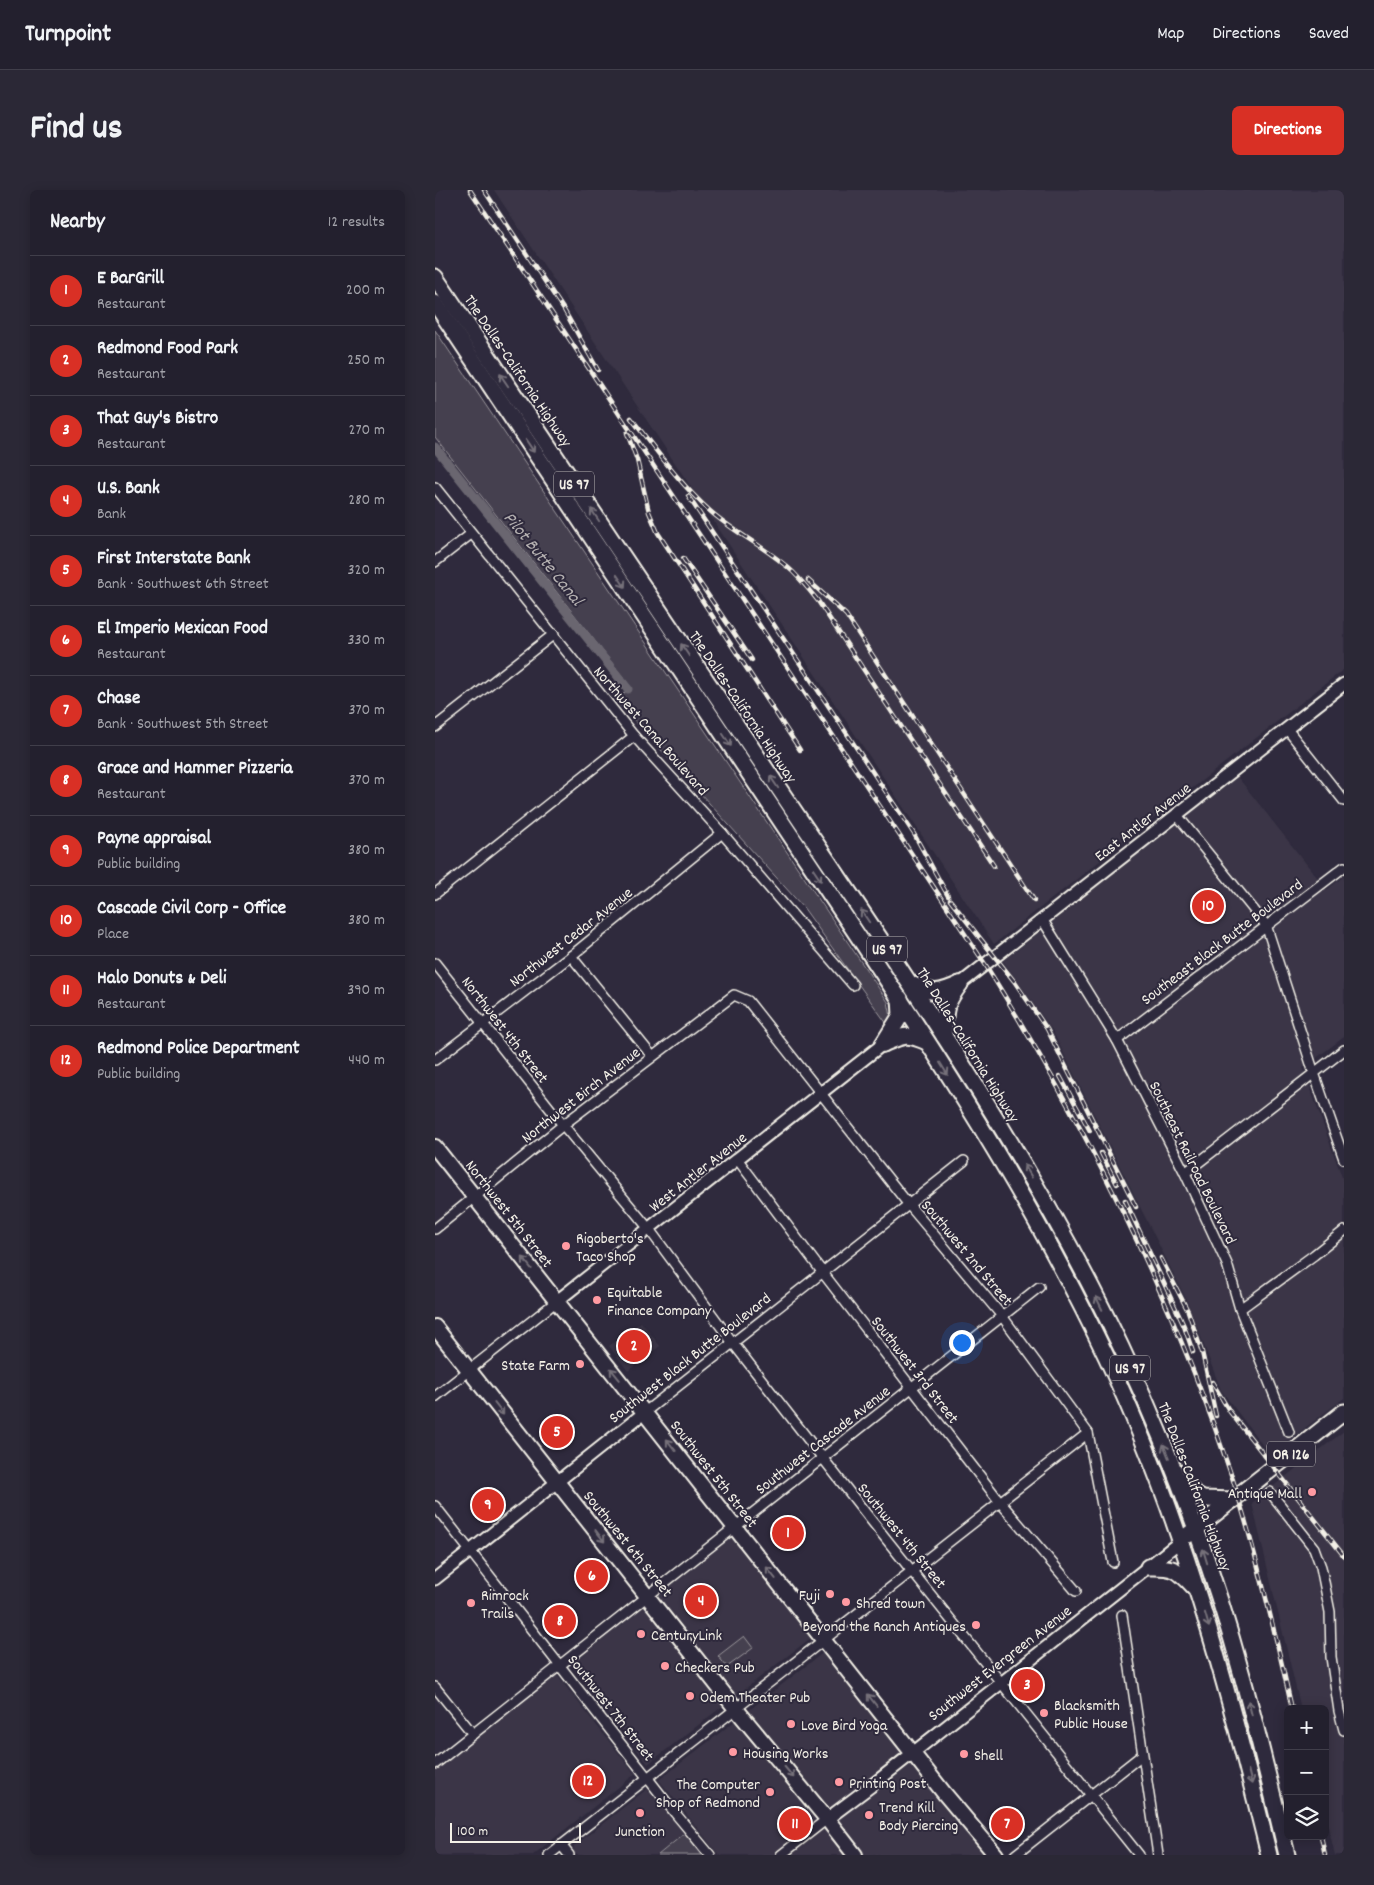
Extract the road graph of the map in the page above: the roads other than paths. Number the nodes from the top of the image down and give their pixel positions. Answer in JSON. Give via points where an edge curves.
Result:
{"nodes":[{"id":1,"x":435,"y":276,"type":"edge"},
{"id":2,"x":435,"y":303,"type":"edge"},
{"id":3,"x":435,"y":487,"type":"edge"},
{"id":4,"x":471,"y":534,"type":"junction"},
{"id":5,"x":435,"y":562,"type":"edge"},
{"id":6,"x":553,"y":634,"type":"junction"},
{"id":7,"x":1344,"y":684,"type":"edge"},
{"id":8,"x":435,"y":727,"type":"edge"},
{"id":9,"x":1287,"y":729,"type":"junction"},
{"id":10,"x":634,"y":736,"type":"junction"},
{"id":11,"x":1344,"y":801,"type":"edge"},
{"id":12,"x":1177,"y":815,"type":"junction"},
{"id":13,"x":723,"y":833,"type":"junction"},
{"id":14,"x":1344,"y":867,"type":"edge"},
{"id":15,"x":435,"y":894,"type":"edge"},
{"id":16,"x":1042,"y":919,"type":"junction"},
{"id":17,"x":1266,"y":925,"type":"junction"},
{"id":18,"x":571,"y":956,"type":"junction"},
{"id":19,"x":435,"y":963,"type":"edge"},
{"id":20,"x":911,"y":984,"type":"junction"},
{"id":21,"x":960,"y":984,"type":"junction"},
{"id":22,"x":853,"y":985,"type":"dead end"},
{"id":23,"x":900,"y":998,"type":"junction"},
{"id":24,"x":748,"y":1001,"type":"joint"},
{"id":25,"x":483,"y":1023,"type":"junction"},
{"id":26,"x":944,"y":1036,"type":"junction"},
{"id":27,"x":1117,"y":1040,"type":"junction"},
{"id":28,"x":927,"y":1042,"type":"junction"},
{"id":29,"x":883,"y":1044,"type":"junction"},
{"id":30,"x":1344,"y":1050,"type":"edge"},
{"id":31,"x":652,"y":1056,"type":"junction"},
{"id":32,"x":435,"y":1060,"type":"edge"},
{"id":33,"x":1314,"y":1073,"type":"junction"},
{"id":34,"x":821,"y":1093,"type":"junction"},
{"id":35,"x":563,"y":1125,"type":"junction"},
{"id":36,"x":435,"y":1147,"type":"edge"},
{"id":37,"x":1344,"y":1159,"type":"edge"},
{"id":38,"x":738,"y":1160,"type":"junction"},
{"id":39,"x":964,"y":1161,"type":"dead end"},
{"id":40,"x":1185,"y":1173,"type":"junction"},
{"id":41,"x":475,"y":1197,"type":"junction"},
{"id":42,"x":909,"y":1205,"type":"junction"},
{"id":43,"x":435,"y":1229,"type":"edge"},
{"id":44,"x":649,"y":1229,"type":"junction"},
{"id":45,"x":1344,"y":1231,"type":"edge"},
{"id":46,"x":823,"y":1273,"type":"junction"},
{"id":47,"x":1039,"y":1286,"type":"dead end"},
{"id":48,"x":557,"y":1301,"type":"junction"},
{"id":49,"x":1240,"y":1309,"type":"junction"},
{"id":50,"x":1002,"y":1316,"type":"junction"},
{"id":51,"x":435,"y":1327,"type":"edge"},
{"id":52,"x":733,"y":1343,"type":"junction"},
{"id":53,"x":469,"y":1370,"type":"junction"},
{"id":54,"x":912,"y":1387,"type":"junction"},
{"id":55,"x":435,"y":1397,"type":"edge"},
{"id":56,"x":645,"y":1412,"type":"junction"},
{"id":57,"x":1344,"y":1412,"type":"edge"},
{"id":58,"x":1289,"y":1432,"type":"dead end"},
{"id":59,"x":1088,"y":1433,"type":"junction"},
{"id":60,"x":823,"y":1458,"type":"junction"},
{"id":61,"x":1175,"y":1474,"type":"junction"},
{"id":62,"x":557,"y":1481,"type":"junction"},
{"id":63,"x":1270,"y":1492,"type":"dead end"},
{"id":64,"x":1236,"y":1498,"type":"junction"},
{"id":65,"x":1001,"y":1502,"type":"junction"},
{"id":66,"x":435,"y":1506,"type":"edge"},
{"id":67,"x":735,"y":1527,"type":"junction"},
{"id":68,"x":1196,"y":1530,"type":"junction"},
{"id":69,"x":1182,"y":1540,"type":"junction"},
{"id":70,"x":471,"y":1551,"type":"junction"},
{"id":71,"x":1113,"y":1562,"type":"dead end"},
{"id":72,"x":1148,"y":1567,"type":"junction"},
{"id":73,"x":913,"y":1571,"type":"junction"},
{"id":74,"x":435,"y":1579,"type":"edge"},
{"id":75,"x":1077,"y":1591,"type":"dead end"},
{"id":76,"x":1199,"y":1593,"type":"junction"},
{"id":77,"x":648,"y":1596,"type":"junction"},
{"id":78,"x":1122,"y":1615,"type":"dead end"},
{"id":79,"x":824,"y":1640,"type":"junction"},
{"id":80,"x":561,"y":1664,"type":"junction"},
{"id":81,"x":1001,"y":1683,"type":"junction"},
{"id":82,"x":435,"y":1687,"type":"edge"},
{"id":83,"x":736,"y":1709,"type":"junction"},
{"id":84,"x":1344,"y":1730,"type":"edge"},
{"id":85,"x":473,"y":1734,"type":"junction"},
{"id":86,"x":913,"y":1752,"type":"junction"},
{"id":87,"x":1143,"y":1755,"type":"junction"},
{"id":88,"x":435,"y":1764,"type":"edge"},
{"id":89,"x":648,"y":1778,"type":"junction"},
{"id":90,"x":1091,"y":1795,"type":"junction"},
{"id":91,"x":827,"y":1819,"type":"junction"},
{"id":92,"x":561,"y":1846,"type":"junction"},
{"id":93,"x":549,"y":1855,"type":"edge"},
{"id":94,"x":569,"y":1855,"type":"edge"},
{"id":95,"x":710,"y":1855,"type":"edge"},
{"id":96,"x":781,"y":1855,"type":"edge"},
{"id":97,"x":855,"y":1855,"type":"edge"},
{"id":98,"x":996,"y":1855,"type":"edge"},
{"id":99,"x":1015,"y":1855,"type":"edge"},
{"id":100,"x":1139,"y":1855,"type":"edge"},
{"id":101,"x":1158,"y":1855,"type":"edge"},
{"id":102,"x":1269,"y":1855,"type":"edge"},
{"id":103,"x":1287,"y":1855,"type":"edge"}],
"edges":[{"from":20,"to":1,"type":"highway","name":"The Dalles-California Highway","number":"US 97","one_way":true},
{"from":2,"to":23,"type":"highway","name":"The Dalles-California Highway","number":"US 97","one_way":true},
{"from":3,"to":4,"type":"street","name":"Northwest Canal Boulevard"},
{"from":4,"to":5,"type":"street"},
{"from":4,"to":6,"type":"street","name":"Northwest Canal Boulevard"},
{"from":6,"to":8,"type":"street"},
{"from":6,"to":10,"type":"street","name":"Northwest Canal Boulevard"},
{"from":7,"to":9,"type":"street","name":"East Antler Avenue"},
{"from":9,"to":11,"type":"street"},
{"from":9,"to":12,"type":"street","name":"East Antler Avenue"},
{"from":10,"to":13,"type":"street","name":"Northwest Canal Boulevard"},
{"from":10,"to":15,"type":"street"},
{"from":12,"to":16,"type":"street","name":"East Antler Avenue"},
{"from":12,"to":17,"type":"street"},
{"from":13,"to":18,"type":"street","name":"Northwest Cedar Avenue"},
{"from":13,"to":22,"type":"street","name":"Northwest Canal Boulevard"},
{"from":14,"to":17,"type":"street","name":"Southeast Black Butte Boulevard"},
{"from":16,"to":21,"type":"street","name":"East Antler Avenue"},
{"from":16,"to":27,"type":"street","name":"Southeast Railroad Boulevard"},
{"from":17,"to":27,"type":"street","name":"Southeast Black Butte Boulevard"},
{"from":17,"to":33,"type":"street"},
{"from":18,"to":25,"type":"street","name":"Northwest Cedar Avenue"},
{"from":18,"to":31,"type":"street"},
{"from":19,"to":25,"type":"street","name":"Northwest 4th Street"},
{"from":20,"to":21,"type":"highway","via":[[936,993]]},
{"from":20,"to":26,"type":"highway","name":"The Dalles-California Highway","number":"US 97"},
{"from":21,"to":26,"type":"highway","via":[[945,1008]]},
{"from":23,"to":28,"type":"highway","name":"The Dalles-California Highway","number":"US 97"},
{"from":23,"to":29,"type":"highway","via":[[901,1015]]},
{"from":24,"to":31,"type":"street","name":"Northwest Birch Avenue","via":[[734,995]]},
{"from":24,"to":34,"type":"street","name":"Southwest 2nd Street"},
{"from":25,"to":32,"type":"street","name":"Northwest Cedar Avenue"},
{"from":25,"to":35,"type":"street","name":"Northwest 4th Street"},
{"from":61,"to":26,"type":"highway","name":"The Dalles-California Highway","number":"US 97","one_way":true,"via":[[1087,1278],[1029,1172]]},
{"from":27,"to":40,"type":"street","name":"Southeast Railroad Boulevard"},
{"from":28,"to":29,"type":"highway","via":[[911,1035]]},
{"from":28,"to":69,"type":"highway","name":"The Dalles-California Highway","number":"US 97","one_way":true,"via":[[1014,1182],[1076,1294],[1134,1419]]},
{"from":29,"to":34,"type":"street","name":"West Antler Avenue"},
{"from":30,"to":33,"type":"street"},
{"from":31,"to":35,"type":"street","name":"Northwest Birch Avenue"},
{"from":33,"to":37,"type":"street"},
{"from":33,"to":40,"type":"street"},
{"from":34,"to":38,"type":"street","name":"West Antler Avenue"},
{"from":34,"to":42,"type":"street","name":"Southwest 2nd Street"},
{"from":35,"to":41,"type":"street","name":"Northwest Birch Avenue"},
{"from":35,"to":44,"type":"street","name":"Northwest 4th Street"},
{"from":36,"to":41,"type":"main road","name":"Northwest 5th Street"},
{"from":38,"to":44,"type":"street","name":"West Antler Avenue"},
{"from":38,"to":46,"type":"street","name":"Southwest 3rd Street"},
{"from":39,"to":42,"type":"street","name":"Southwest Black Butte Boulevard"},
{"from":40,"to":49,"type":"street","name":"Southeast Railroad Boulevard","via":[[1227,1264]]},
{"from":41,"to":43,"type":"street","name":"Northwest Birch Avenue"},
{"from":48,"to":41,"type":"main road","name":"Northwest 5th Street","one_way":true},
{"from":42,"to":46,"type":"street","name":"Southwest Black Butte Boulevard"},
{"from":42,"to":50,"type":"street","name":"Southwest 2nd Street"},
{"from":44,"to":48,"type":"street","name":"West Antler Avenue"},
{"from":44,"to":52,"type":"street","name":"Southwest 4th Street"},
{"from":45,"to":49,"type":"street"},
{"from":46,"to":52,"type":"street","name":"Southwest Black Butte Boulevard"},
{"from":46,"to":54,"type":"street","name":"Southwest 3rd Street"},
{"from":47,"to":50,"type":"street","name":"Southwest Cascade Avenue"},
{"from":48,"to":53,"type":"street","name":"West Antler Avenue"},
{"from":56,"to":48,"type":"main road","name":"Southwest 5th Street","one_way":true},
{"from":49,"to":58,"type":"street","name":"Southeast Railroad Boulevard"},
{"from":50,"to":54,"type":"street","name":"Southwest Cascade Avenue"},
{"from":50,"to":59,"type":"street","name":"Southwest 2nd Street"},
{"from":51,"to":53,"type":"main road","name":"Southwest 6th Street"},
{"from":52,"to":56,"type":"street","name":"Southwest Black Butte Boulevard"},
{"from":52,"to":60,"type":"street","name":"Southwest 4th Street"},
{"from":53,"to":55,"type":"street","name":"West Antler Avenue"},
{"from":53,"to":62,"type":"main road","name":"Southwest 6th Street","one_way":true},
{"from":54,"to":60,"type":"street","name":"Southwest Cascade Avenue"},
{"from":54,"to":65,"type":"street","name":"Southwest 3rd Street"},
{"from":56,"to":62,"type":"street","name":"Southwest Black Butte Boulevard"},
{"from":67,"to":56,"type":"main road","name":"Southwest 5th Street","one_way":true},
{"from":57,"to":64,"type":"highway","number":"OR 126"},
{"from":59,"to":65,"type":"street"},
{"from":59,"to":71,"type":"street"},
{"from":60,"to":67,"type":"street","name":"Southwest Cascade Avenue"},
{"from":60,"to":73,"type":"street","name":"Southwest 4th Street"},
{"from":61,"to":64,"type":"highway","via":[[1203,1499]]},
{"from":61,"to":68,"type":"highway","name":"The Dalles-California Highway","number":"US 97"},
{"from":62,"to":70,"type":"street","name":"Southwest Black Butte Boulevard"},
{"from":62,"to":77,"type":"main road","name":"Southwest 6th Street","one_way":true},
{"from":63,"to":84,"type":"street","via":[[1314,1548],[1321,1567],[1330,1612],[1331,1657]]},
{"from":64,"to":68,"type":"highway","name":"Southwest Evergreen Avenue","number":"OR 126"},
{"from":65,"to":73,"type":"street"},
{"from":65,"to":75,"type":"street","name":"Southwest 3rd Street"},
{"from":66,"to":70,"type":"street","name":"Southwest 7th Street"},
{"from":67,"to":77,"type":"street","name":"Southwest Cascade Avenue"},
{"from":79,"to":67,"type":"main road","name":"Southwest 5th Street","one_way":true},
{"from":68,"to":69,"type":"highway","name":"Southwest Evergreen Avenue","number":"OR 126"},
{"from":103,"to":68,"type":"highway","name":"The Dalles-California Highway","number":"US 97","one_way":true,"via":[[1242,1674]]},
{"from":69,"to":72,"type":"street","name":"Southwest Evergreen Avenue"},
{"from":69,"to":76,"type":"highway","name":"The Dalles-California Highway","number":"US 97"},
{"from":70,"to":74,"type":"street","name":"Southwest Black Butte Boulevard"},
{"from":70,"to":80,"type":"street","name":"Southwest 7th Street"},
{"from":72,"to":76,"type":"highway","via":[[1174,1569]]},
{"from":72,"to":81,"type":"street","name":"Southwest Evergreen Avenue"},
{"from":73,"to":79,"type":"street"},
{"from":73,"to":81,"type":"street","name":"Southwest 4th Street"},
{"from":76,"to":102,"type":"highway","name":"The Dalles-California Highway","number":"US 97","one_way":true,"via":[[1239,1732]]},
{"from":77,"to":80,"type":"street","name":"Southwest Cascade Avenue"},
{"from":77,"to":83,"type":"main road","name":"Southwest 6th Street"},
{"from":78,"to":87,"type":"street"},
{"from":79,"to":83,"type":"street"},
{"from":86,"to":79,"type":"main road","name":"Southwest 5th Street","one_way":true},
{"from":80,"to":85,"type":"street","name":"Southwest Cascade Avenue"},
{"from":80,"to":89,"type":"street","name":"Southwest 7th Street"},
{"from":81,"to":86,"type":"street","name":"Southwest Evergreen Avenue"},
{"from":81,"to":90,"type":"street","name":"Southwest 4th Street"},
{"from":82,"to":85,"type":"street"},
{"from":83,"to":89,"type":"street"},
{"from":83,"to":91,"type":"main road","name":"Southwest 6th Street","one_way":true},
{"from":85,"to":88,"type":"street","name":"Southwest Cascade Avenue"},
{"from":86,"to":91,"type":"street","name":"Southwest Evergreen Avenue"},
{"from":86,"to":98,"type":"main road","name":"Southwest 5th Street"},
{"from":87,"to":90,"type":"street"},
{"from":87,"to":101,"type":"street"},
{"from":89,"to":92,"type":"street"},
{"from":89,"to":95,"type":"street","name":"Southwest 7th Street"},
{"from":90,"to":99,"type":"street"},
{"from":90,"to":100,"type":"street","name":"Southwest 4th Street"},
{"from":91,"to":96,"type":"street","name":"Southwest Evergreen Avenue"},
{"from":91,"to":97,"type":"main road","name":"Southwest 6th Street"},
{"from":92,"to":93,"type":"street"},
{"from":92,"to":94,"type":"street"}]}
